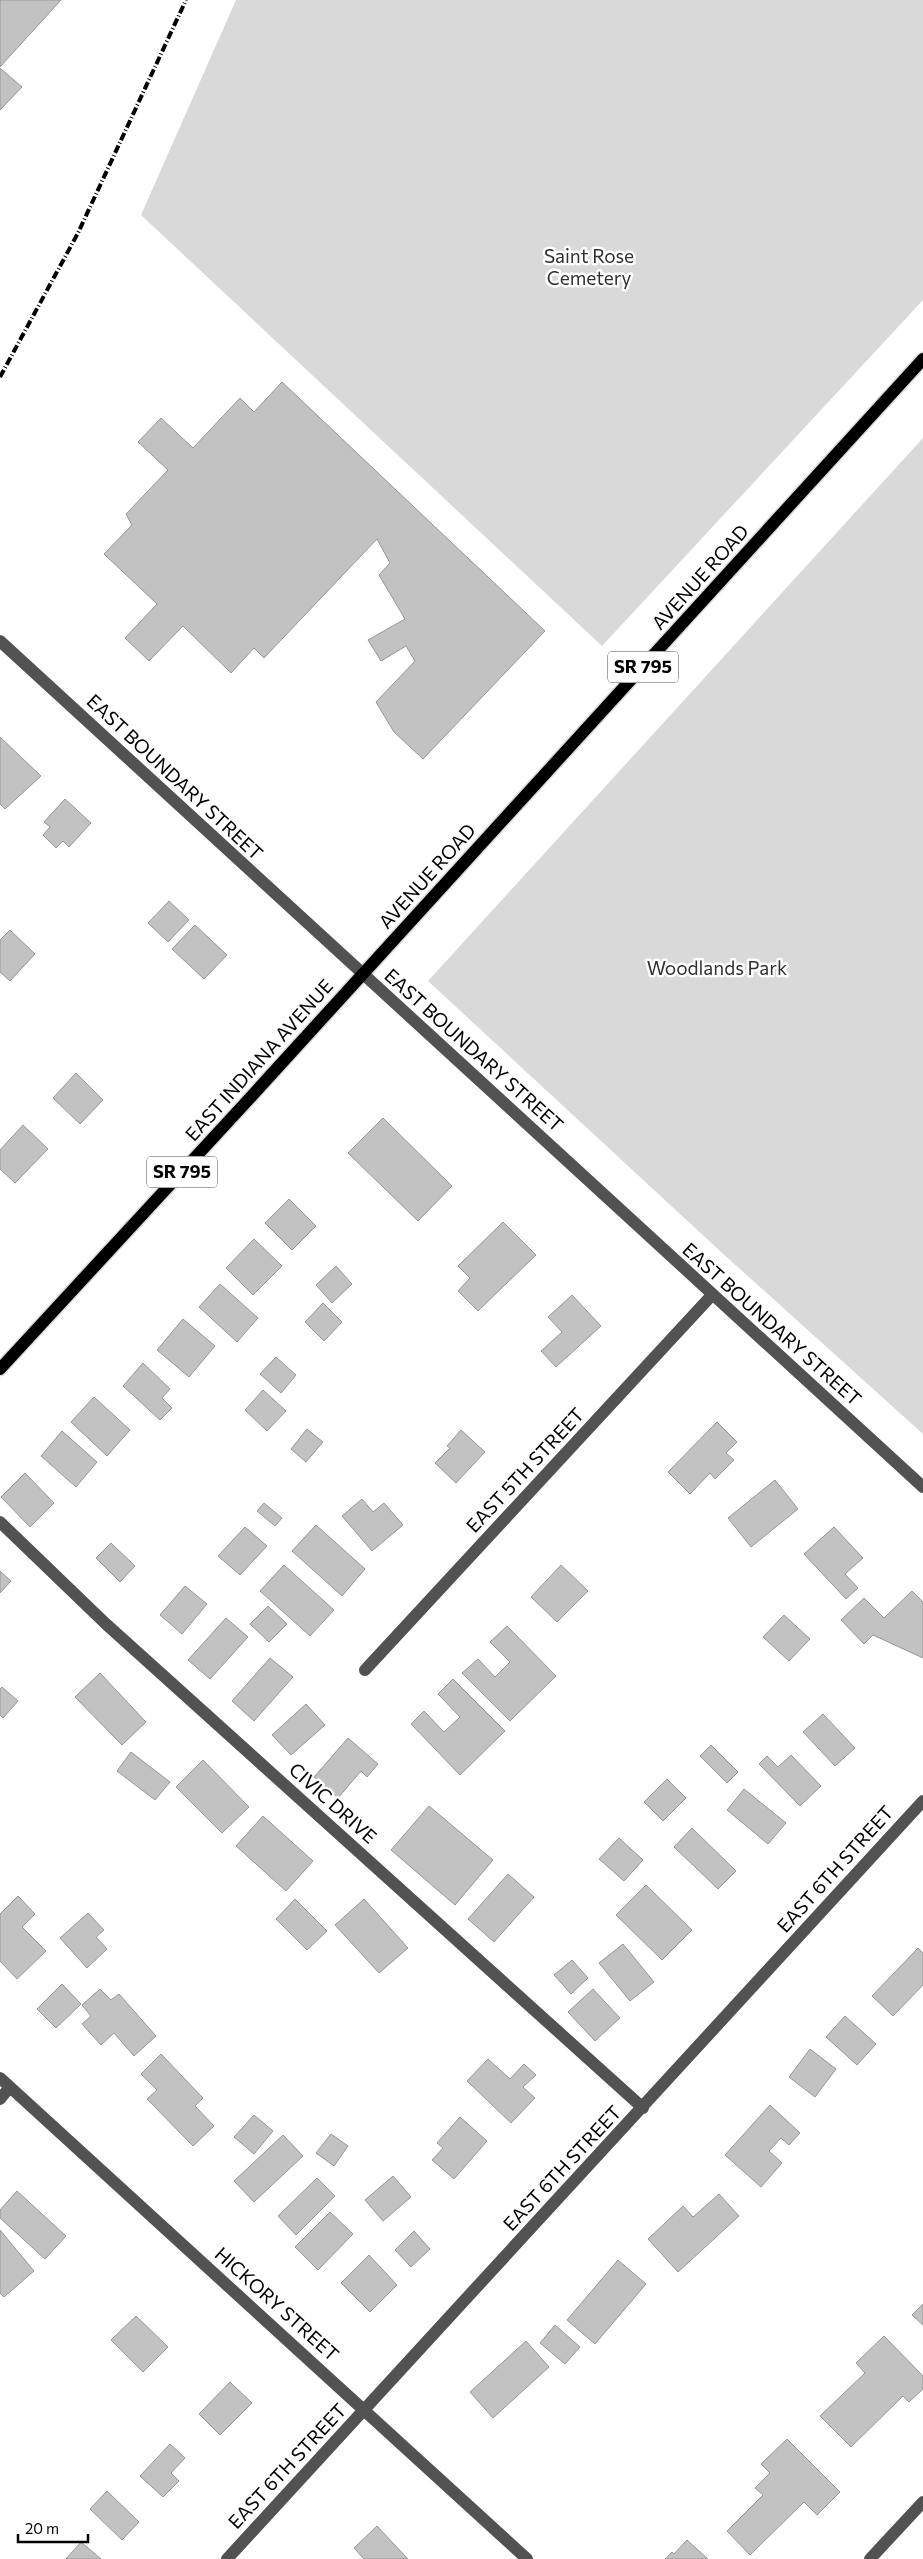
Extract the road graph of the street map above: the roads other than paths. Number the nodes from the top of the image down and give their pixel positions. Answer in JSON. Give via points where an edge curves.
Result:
{"nodes":[{"id":1,"x":923,"y":359,"type":"edge"},
{"id":2,"x":0,"y":641,"type":"edge"},
{"id":3,"x":362,"y":974,"type":"junction"},
{"id":4,"x":712,"y":1296,"type":"junction"},
{"id":5,"x":0,"y":1369,"type":"edge"},
{"id":6,"x":923,"y":1487,"type":"edge"},
{"id":7,"x":0,"y":1522,"type":"edge"},
{"id":8,"x":365,"y":1670,"type":"dead end"},
{"id":9,"x":923,"y":1801,"type":"edge"},
{"id":10,"x":0,"y":2078,"type":"edge"},
{"id":11,"x":10,"y":2087,"type":"junction"},
{"id":12,"x":0,"y":2099,"type":"edge"},
{"id":13,"x":643,"y":2108,"type":"junction"},
{"id":14,"x":364,"y":2409,"type":"junction"},
{"id":15,"x":923,"y":2502,"type":"edge"},
{"id":16,"x":227,"y":2559,"type":"edge"},
{"id":17,"x":527,"y":2559,"type":"edge"},
{"id":18,"x":870,"y":2559,"type":"edge"}],
"edges":[{"from":1,"to":3,"type":"main road","name":"AVENUE ROAD","number":"SR 795"},
{"from":2,"to":3,"type":"street","name":"EAST BOUNDARY STREET"},
{"from":3,"to":4,"type":"street","name":"EAST BOUNDARY STREET"},
{"from":3,"to":5,"type":"main road","name":"EAST INDIANA AVENUE","number":"SR 795"},
{"from":4,"to":6,"type":"street","name":"EAST BOUNDARY STREET"},
{"from":4,"to":8,"type":"street","name":"EAST 5TH STREET"},
{"from":7,"to":13,"type":"street","name":"CIVIC DRIVE","via":[[114,1631]]},
{"from":9,"to":13,"type":"street","name":"EAST 6TH STREET"},
{"from":10,"to":11,"type":"street","name":"HICKORY STREET"},
{"from":11,"to":12,"type":"street"},
{"from":11,"to":14,"type":"street","name":"HICKORY STREET"},
{"from":13,"to":14,"type":"street","name":"EAST 6TH STREET"},
{"from":14,"to":16,"type":"street","name":"EAST 6TH STREET"},
{"from":14,"to":17,"type":"street","name":"HICKORY STREET"},
{"from":15,"to":18,"type":"street"}]}
